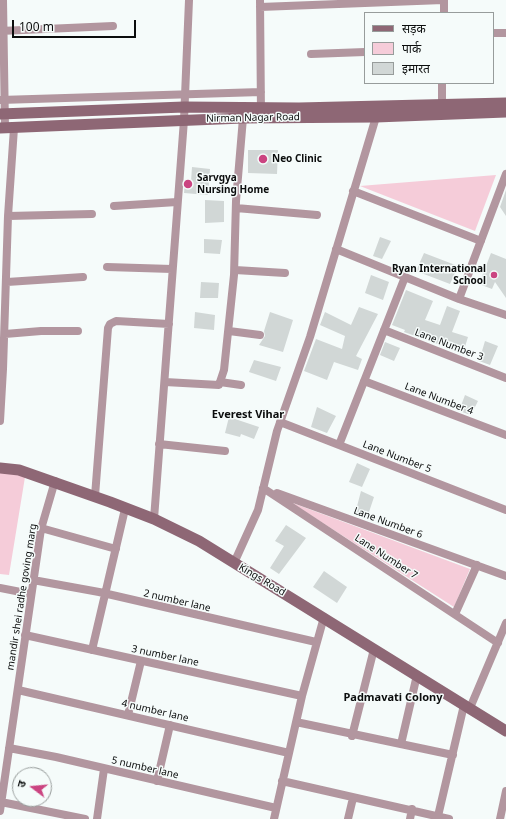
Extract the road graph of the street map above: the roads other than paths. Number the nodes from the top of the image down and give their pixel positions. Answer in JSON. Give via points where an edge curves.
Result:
{"nodes":[{"id":1,"x":3,"y":0,"type":"edge"},
{"id":2,"x":189,"y":0,"type":"edge"},
{"id":3,"x":444,"y":0,"type":"edge"},
{"id":4,"x":337,"y":2,"type":"edge"},
{"id":5,"x":260,"y":4,"type":"edge"},
{"id":6,"x":444,"y":12,"type":"edge"},
{"id":7,"x":113,"y":26,"type":"dead end"},
{"id":8,"x":2,"y":31,"type":"edge"},
{"id":9,"x":494,"y":33,"type":"edge"},
{"id":10,"x":506,"y":33,"type":"edge"},
{"id":11,"x":364,"y":52,"type":"edge"},
{"id":12,"x":311,"y":54,"type":"dead end"},
{"id":13,"x":442,"y":84,"type":"edge"},
{"id":14,"x":261,"y":92,"type":"junction"},
{"id":15,"x":185,"y":94,"type":"junction"},
{"id":16,"x":149,"y":95,"type":"junction"},
{"id":17,"x":126,"y":96,"type":"junction"},
{"id":18,"x":2,"y":100,"type":"edge"},
{"id":19,"x":506,"y":103,"type":"edge"},
{"id":20,"x":150,"y":108,"type":"junction"},
{"id":21,"x":184,"y":108,"type":"junction"},
{"id":22,"x":127,"y":109,"type":"junction"},
{"id":23,"x":442,"y":109,"type":"junction"},
{"id":24,"x":506,"y":112,"type":"edge"},
{"id":25,"x":261,"y":113,"type":"junction"},
{"id":26,"x":2,"y":114,"type":"edge"},
{"id":27,"x":376,"y":117,"type":"junction"},
{"id":28,"x":243,"y":118,"type":"junction"},
{"id":29,"x":184,"y":120,"type":"junction"},
{"id":30,"x":6,"y":128,"type":"edge"},
{"id":31,"x":506,"y":174,"type":"edge"},
{"id":32,"x":354,"y":191,"type":"junction"},
{"id":33,"x":177,"y":202,"type":"junction"},
{"id":34,"x":114,"y":206,"type":"dead end"},
{"id":35,"x":236,"y":208,"type":"junction"},
{"id":36,"x":92,"y":214,"type":"dead end"},
{"id":37,"x":317,"y":215,"type":"dead end"},
{"id":38,"x":8,"y":216,"type":"junction"},
{"id":39,"x":4,"y":226,"type":"edge"},
{"id":40,"x":481,"y":241,"type":"junction"},
{"id":41,"x":336,"y":249,"type":"junction"},
{"id":42,"x":107,"y":267,"type":"dead end"},
{"id":43,"x":172,"y":269,"type":"junction"},
{"id":44,"x":234,"y":270,"type":"junction"},
{"id":45,"x":285,"y":273,"type":"dead end"},
{"id":46,"x":83,"y":276,"type":"dead end"},
{"id":47,"x":405,"y":278,"type":"junction"},
{"id":48,"x":7,"y":282,"type":"junction"},
{"id":49,"x":459,"y":299,"type":"junction"},
{"id":50,"x":506,"y":315,"type":"edge"},
{"id":51,"x":169,"y":324,"type":"junction"},
{"id":52,"x":384,"y":330,"type":"junction"},
{"id":53,"x":78,"y":331,"type":"dead end"},
{"id":54,"x":229,"y":331,"type":"junction"},
{"id":55,"x":5,"y":334,"type":"junction"},
{"id":56,"x":260,"y":334,"type":"dead end"},
{"id":57,"x":506,"y":378,"type":"edge"},
{"id":58,"x":364,"y":381,"type":"junction"},
{"id":59,"x":165,"y":382,"type":"junction"},
{"id":60,"x":220,"y":382,"type":"junction"},
{"id":61,"x":241,"y":385,"type":"dead end"},
{"id":62,"x":0,"y":421,"type":"edge"},
{"id":63,"x":280,"y":422,"type":"junction"},
{"id":64,"x":506,"y":435,"type":"edge"},
{"id":65,"x":159,"y":444,"type":"junction"},
{"id":66,"x":339,"y":445,"type":"junction"},
{"id":67,"x":225,"y":451,"type":"dead end"},
{"id":68,"x":0,"y":468,"type":"edge"},
{"id":69,"x":54,"y":482,"type":"junction"},
{"id":70,"x":263,"y":488,"type":"junction"},
{"id":71,"x":95,"y":496,"type":"junction"},
{"id":72,"x":125,"y":509,"type":"junction"},
{"id":73,"x":506,"y":510,"type":"edge"},
{"id":74,"x":154,"y":519,"type":"junction"},
{"id":75,"x":41,"y":528,"type":"junction"},
{"id":76,"x":116,"y":549,"type":"junction"},
{"id":77,"x":234,"y":563,"type":"junction"},
{"id":78,"x":477,"y":566,"type":"junction"},
{"id":79,"x":506,"y":576,"type":"edge"},
{"id":80,"x":33,"y":580,"type":"junction"},
{"id":81,"x":0,"y":588,"type":"edge"},
{"id":82,"x":31,"y":594,"type":"junction"},
{"id":83,"x":106,"y":594,"type":"junction"},
{"id":84,"x":455,"y":614,"type":"junction"},
{"id":85,"x":324,"y":617,"type":"junction"},
{"id":86,"x":506,"y":623,"type":"edge"},
{"id":87,"x":25,"y":635,"type":"junction"},
{"id":88,"x":316,"y":642,"type":"junction"},
{"id":89,"x":498,"y":643,"type":"junction"},
{"id":90,"x":374,"y":649,"type":"junction"},
{"id":91,"x":92,"y":650,"type":"junction"},
{"id":92,"x":141,"y":661,"type":"junction"},
{"id":93,"x":417,"y":675,"type":"junction"},
{"id":94,"x":18,"y":690,"type":"junction"},
{"id":95,"x":302,"y":696,"type":"junction"},
{"id":96,"x":467,"y":706,"type":"junction"},
{"id":97,"x":128,"y":716,"type":"junction"},
{"id":98,"x":296,"y":722,"type":"junction"},
{"id":99,"x":170,"y":725,"type":"junction"},
{"id":100,"x":506,"y":731,"type":"edge"},
{"id":101,"x":352,"y":736,"type":"junction"},
{"id":102,"x":400,"y":744,"type":"junction"},
{"id":103,"x":9,"y":748,"type":"junction"},
{"id":104,"x":289,"y":752,"type":"junction"},
{"id":105,"x":453,"y":756,"type":"junction"},
{"id":106,"x":104,"y":769,"type":"junction"},
{"id":107,"x":157,"y":781,"type":"junction"},
{"id":108,"x":282,"y":781,"type":"junction"},
{"id":109,"x":2,"y":782,"type":"edge"},
{"id":110,"x":506,"y":791,"type":"edge"},
{"id":111,"x":353,"y":798,"type":"junction"},
{"id":112,"x":1,"y":802,"type":"junction"},
{"id":113,"x":276,"y":808,"type":"junction"},
{"id":114,"x":412,"y":809,"type":"junction"},
{"id":115,"x":0,"y":811,"type":"edge"},
{"id":116,"x":438,"y":816,"type":"junction"},
{"id":117,"x":85,"y":819,"type":"edge"},
{"id":118,"x":97,"y":819,"type":"edge"},
{"id":119,"x":274,"y":819,"type":"edge"},
{"id":120,"x":348,"y":819,"type":"edge"},
{"id":121,"x":410,"y":819,"type":"edge"},
{"id":122,"x":449,"y":819,"type":"edge"},
{"id":123,"x":500,"y":819,"type":"edge"}],
"edges":[{"from":1,"to":8,"type":"street"},
{"from":2,"to":15,"type":"street"},
{"from":3,"to":4,"type":"street"},
{"from":3,"to":6,"type":"street"},
{"from":4,"to":5,"type":"street"},
{"from":5,"to":14,"type":"street"},
{"from":7,"to":8,"type":"street"},
{"from":8,"to":18,"type":"street"},
{"from":9,"to":10,"type":"street"},
{"from":11,"to":12,"type":"street"},
{"from":13,"to":23,"type":"street"},
{"from":14,"to":15,"type":"street"},
{"from":14,"to":25,"type":"street"},
{"from":15,"to":16,"type":"street"},
{"from":15,"to":21,"type":"street"},
{"from":16,"to":17,"type":"street"},
{"from":16,"to":20,"type":"street"},
{"from":17,"to":18,"type":"street"},
{"from":17,"to":22,"type":"street"},
{"from":18,"to":26,"type":"street"},
{"from":19,"to":23,"type":"street","name":"Nirman Nagar Road"},
{"from":20,"to":21,"type":"street","name":"Nirman Nagar Road"},
{"from":20,"to":22,"type":"street","name":"Nirman Nagar Road"},
{"from":21,"to":25,"type":"street","name":"Nirman Nagar Road"},
{"from":21,"to":29,"type":"street"},
{"from":22,"to":26,"type":"street","name":"Nirman Nagar Road"},
{"from":23,"to":24,"type":"street","name":"Nirman Nagar Road"},
{"from":23,"to":25,"type":"street","name":"Nirman Nagar Road","via":[[299,108]]},
{"from":23,"to":27,"type":"street","name":"Nirman Nagar Road"},
{"from":25,"to":27,"type":"street","name":"Nirman Nagar Road"},
{"from":25,"to":28,"type":"street","name":"Nirman Nagar Road"},
{"from":26,"to":30,"type":"street"},
{"from":27,"to":32,"type":"street"},
{"from":28,"to":29,"type":"street","name":"Nirman Nagar Road"},
{"from":28,"to":35,"type":"street"},
{"from":29,"to":30,"type":"street","name":"Nirman Nagar Road"},
{"from":29,"to":33,"type":"street"},
{"from":30,"to":38,"type":"street"},
{"from":31,"to":40,"type":"street"},
{"from":32,"to":40,"type":"street"},
{"from":32,"to":41,"type":"street"},
{"from":33,"to":34,"type":"street"},
{"from":33,"to":43,"type":"street"},
{"from":35,"to":37,"type":"street"},
{"from":35,"to":44,"type":"street"},
{"from":36,"to":38,"type":"street"},
{"from":38,"to":39,"type":"street"},
{"from":39,"to":48,"type":"street"},
{"from":40,"to":49,"type":"street"},
{"from":41,"to":47,"type":"street"},
{"from":41,"to":63,"type":"street","via":[[310,338]]},
{"from":42,"to":43,"type":"street"},
{"from":43,"to":51,"type":"street"},
{"from":44,"to":45,"type":"street"},
{"from":44,"to":54,"type":"street"},
{"from":46,"to":48,"type":"street"},
{"from":47,"to":49,"type":"street"},
{"from":47,"to":52,"type":"street"},
{"from":48,"to":55,"type":"street"},
{"from":49,"to":50,"type":"street"},
{"from":51,"to":59,"type":"street"},
{"from":51,"to":71,"type":"street","via":[[116,321],[108,328]]},
{"from":52,"to":57,"type":"street","name":"Lane Number 3"},
{"from":52,"to":58,"type":"street"},
{"from":53,"to":55,"type":"street"},
{"from":54,"to":56,"type":"street"},
{"from":54,"to":60,"type":"street"},
{"from":55,"to":62,"type":"street"},
{"from":58,"to":64,"type":"street","name":"Lane Number 4"},
{"from":58,"to":66,"type":"street"},
{"from":59,"to":60,"type":"street","via":[[219,385]]},
{"from":59,"to":65,"type":"street"},
{"from":60,"to":61,"type":"street"},
{"from":63,"to":66,"type":"street","name":"Lane Number 5"},
{"from":63,"to":70,"type":"street"},
{"from":65,"to":67,"type":"street"},
{"from":65,"to":74,"type":"street"},
{"from":66,"to":73,"type":"street","name":"Lane Number 5"},
{"from":68,"to":69,"type":"street","name":"Kings Road","via":[[19,470]]},
{"from":69,"to":71,"type":"street","name":"Kings Road"},
{"from":69,"to":75,"type":"street","name":"mandir shei radhe goving marg"},
{"from":70,"to":77,"type":"street","via":[[258,510]]},
{"from":70,"to":78,"type":"street","name":"Lane Number 6"},
{"from":70,"to":84,"type":"street","name":"Lane Number 7"},
{"from":71,"to":72,"type":"street","name":"Kings Road"},
{"from":72,"to":74,"type":"street","name":"Kings Road"},
{"from":72,"to":76,"type":"street"},
{"from":74,"to":77,"type":"street","name":"Kings Road","via":[[199,541]]},
{"from":75,"to":76,"type":"street"},
{"from":75,"to":80,"type":"street","name":"mandir shei radhe goving marg"},
{"from":76,"to":83,"type":"street"},
{"from":77,"to":85,"type":"street","name":"Kings Road"},
{"from":78,"to":79,"type":"street","name":"Lane Number 6"},
{"from":78,"to":84,"type":"street"},
{"from":80,"to":82,"type":"street","name":"mandir shei radhe goving marg"},
{"from":80,"to":83,"type":"street","name":"2 number lane"},
{"from":81,"to":82,"type":"street"},
{"from":82,"to":87,"type":"street","name":"mandir shei radhe goving marg"},
{"from":83,"to":88,"type":"street","name":"2 number lane"},
{"from":83,"to":91,"type":"street"},
{"from":84,"to":89,"type":"street","name":"Lane Number 7"},
{"from":85,"to":88,"type":"street"},
{"from":85,"to":90,"type":"street","name":"Kings Road"},
{"from":86,"to":89,"type":"street"},
{"from":87,"to":91,"type":"street","name":"3 number lane"},
{"from":87,"to":94,"type":"street","name":"mandir shei radhe goving marg"},
{"from":88,"to":95,"type":"street"},
{"from":89,"to":96,"type":"street"},
{"from":90,"to":93,"type":"street","name":"Kings Road"},
{"from":90,"to":101,"type":"street"},
{"from":91,"to":92,"type":"street","name":"3 number lane"},
{"from":92,"to":95,"type":"street","name":"3 number lane"},
{"from":92,"to":97,"type":"street"},
{"from":93,"to":96,"type":"street","name":"Kings Road"},
{"from":93,"to":102,"type":"street"},
{"from":94,"to":97,"type":"street","name":"4 number lane"},
{"from":94,"to":103,"type":"street","name":"mandir shei radhe goving marg"},
{"from":95,"to":98,"type":"street"},
{"from":96,"to":100,"type":"street","name":"Kings Road"},
{"from":96,"to":105,"type":"street"},
{"from":97,"to":99,"type":"street","name":"4 number lane"},
{"from":98,"to":101,"type":"street"},
{"from":98,"to":104,"type":"street"},
{"from":99,"to":104,"type":"street","name":"4 number lane"},
{"from":99,"to":107,"type":"street"},
{"from":101,"to":102,"type":"street"},
{"from":102,"to":105,"type":"street"},
{"from":103,"to":106,"type":"street","name":"5 number lane"},
{"from":103,"to":109,"type":"street","name":"mandir shei radhe goving marg"},
{"from":104,"to":108,"type":"street"},
{"from":105,"to":116,"type":"street"},
{"from":106,"to":107,"type":"street","name":"5 number lane"},
{"from":106,"to":118,"type":"street"},
{"from":107,"to":113,"type":"street","name":"5 number lane"},
{"from":108,"to":111,"type":"street"},
{"from":108,"to":113,"type":"street"},
{"from":109,"to":112,"type":"street","name":"mandir shei radhe goving marg"},
{"from":110,"to":123,"type":"street"},
{"from":111,"to":114,"type":"street"},
{"from":111,"to":120,"type":"street"},
{"from":112,"to":115,"type":"street","name":"mandir shei radhe goving marg"},
{"from":112,"to":117,"type":"street"},
{"from":113,"to":119,"type":"street"},
{"from":114,"to":116,"type":"street"},
{"from":114,"to":121,"type":"street"},
{"from":116,"to":122,"type":"street"}]}
